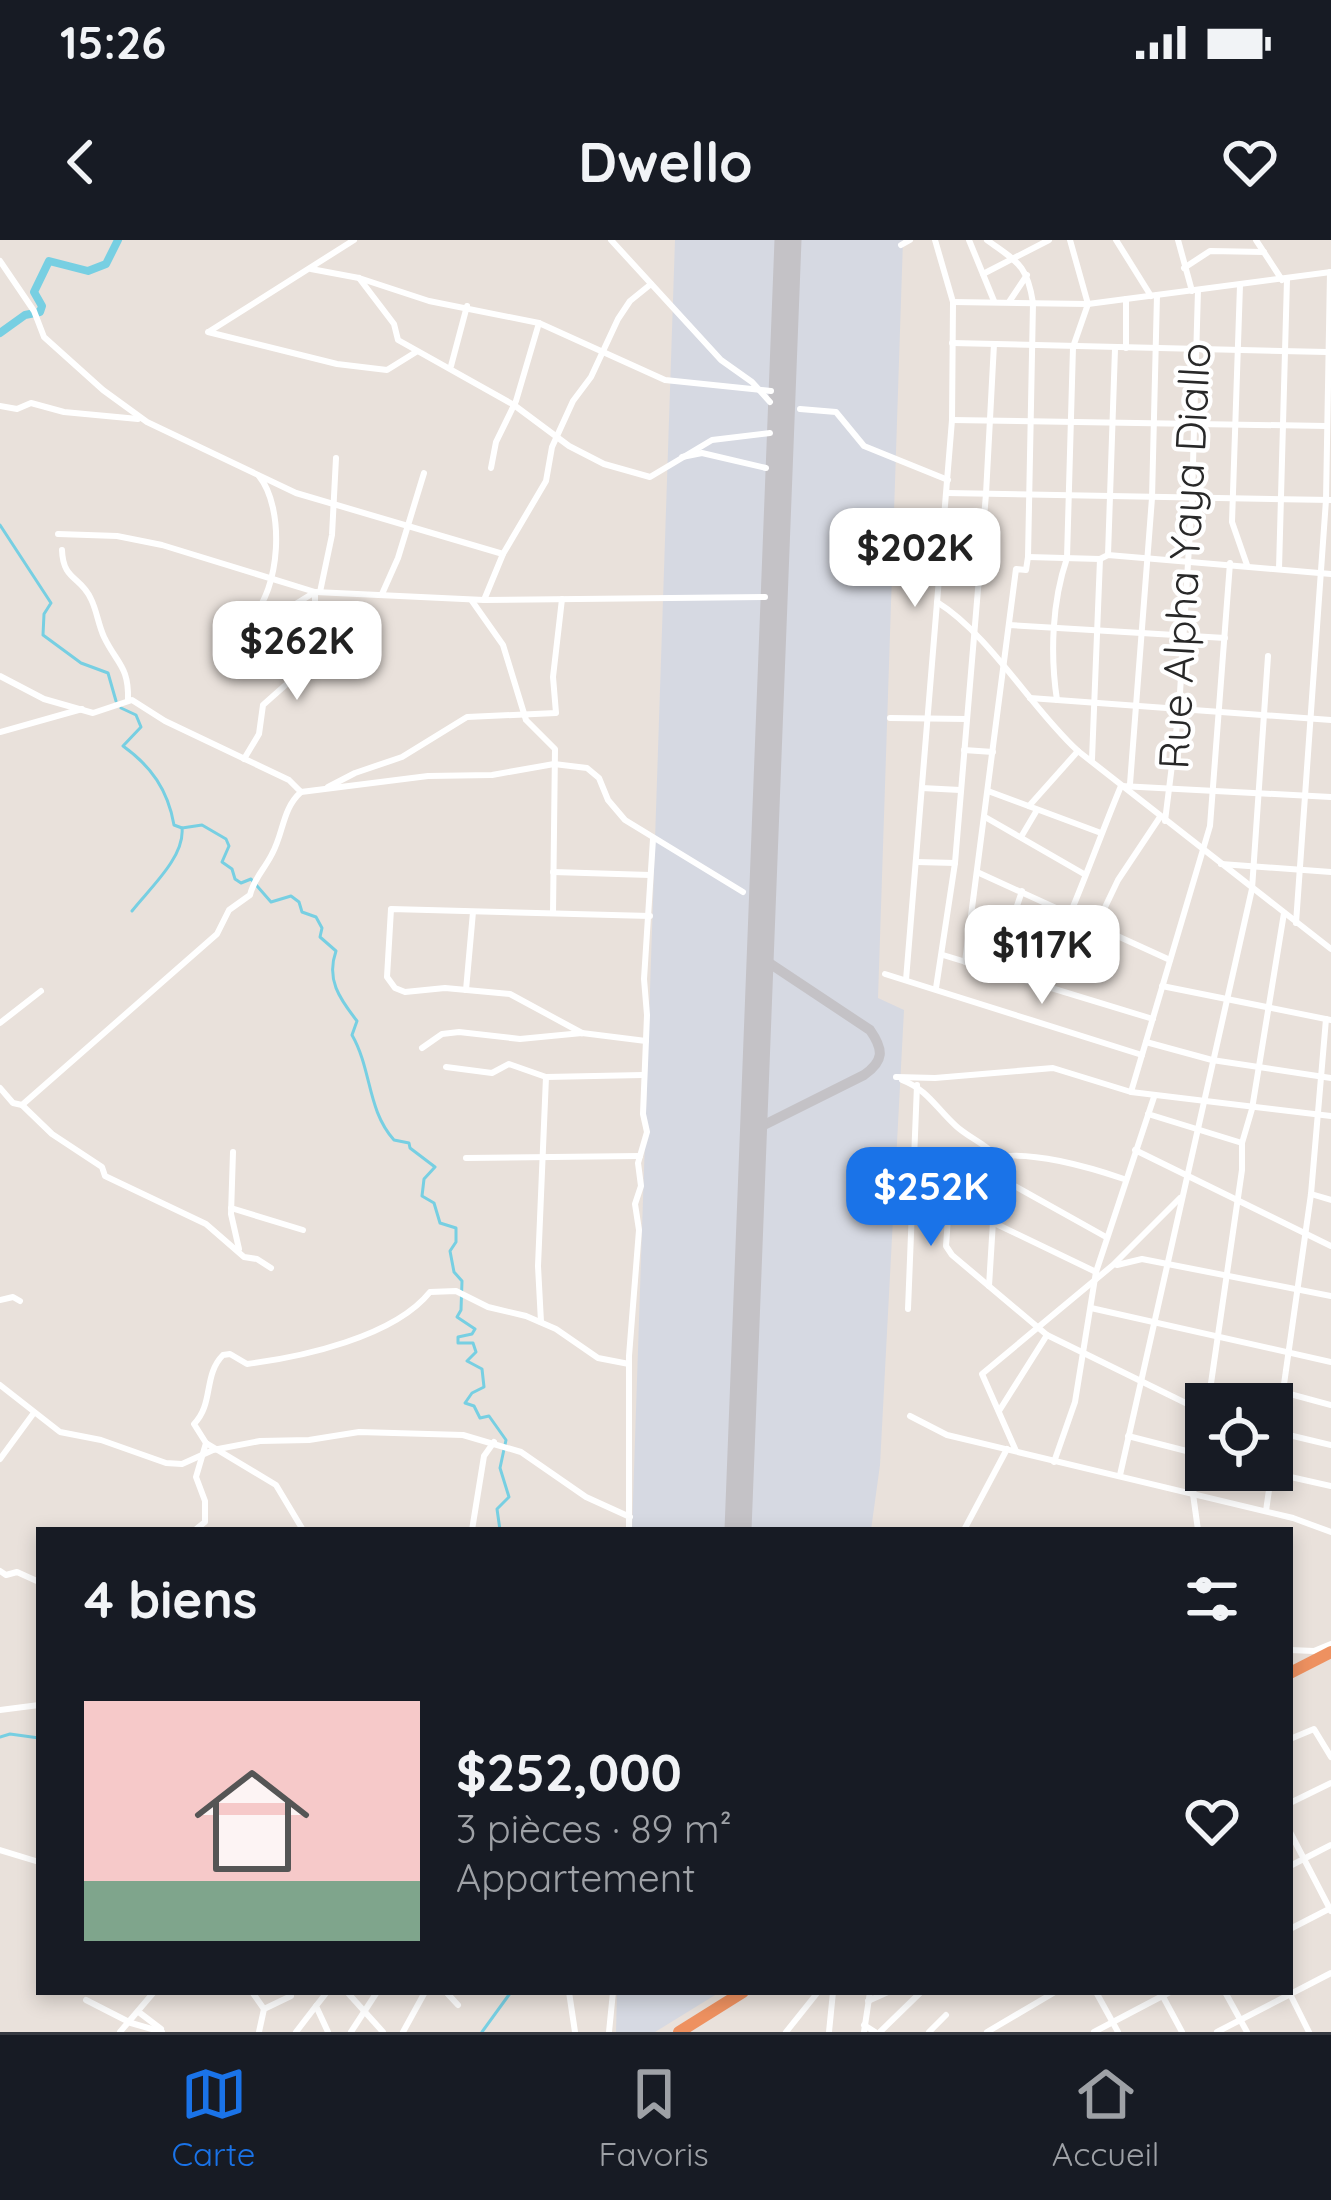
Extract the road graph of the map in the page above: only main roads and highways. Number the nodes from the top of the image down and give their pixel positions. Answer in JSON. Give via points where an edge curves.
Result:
{"nodes":[{"id":1,"x":1331,"y":1648,"type":"edge"},
{"id":2,"x":1293,"y":1671,"type":"edge"},
{"id":3,"x":738,"y":1995,"type":"edge"},
{"id":4,"x":679,"y":2032,"type":"edge"}],
"edges":[{"from":1,"to":2,"type":"highway"},
{"from":3,"to":4,"type":"highway"}]}
